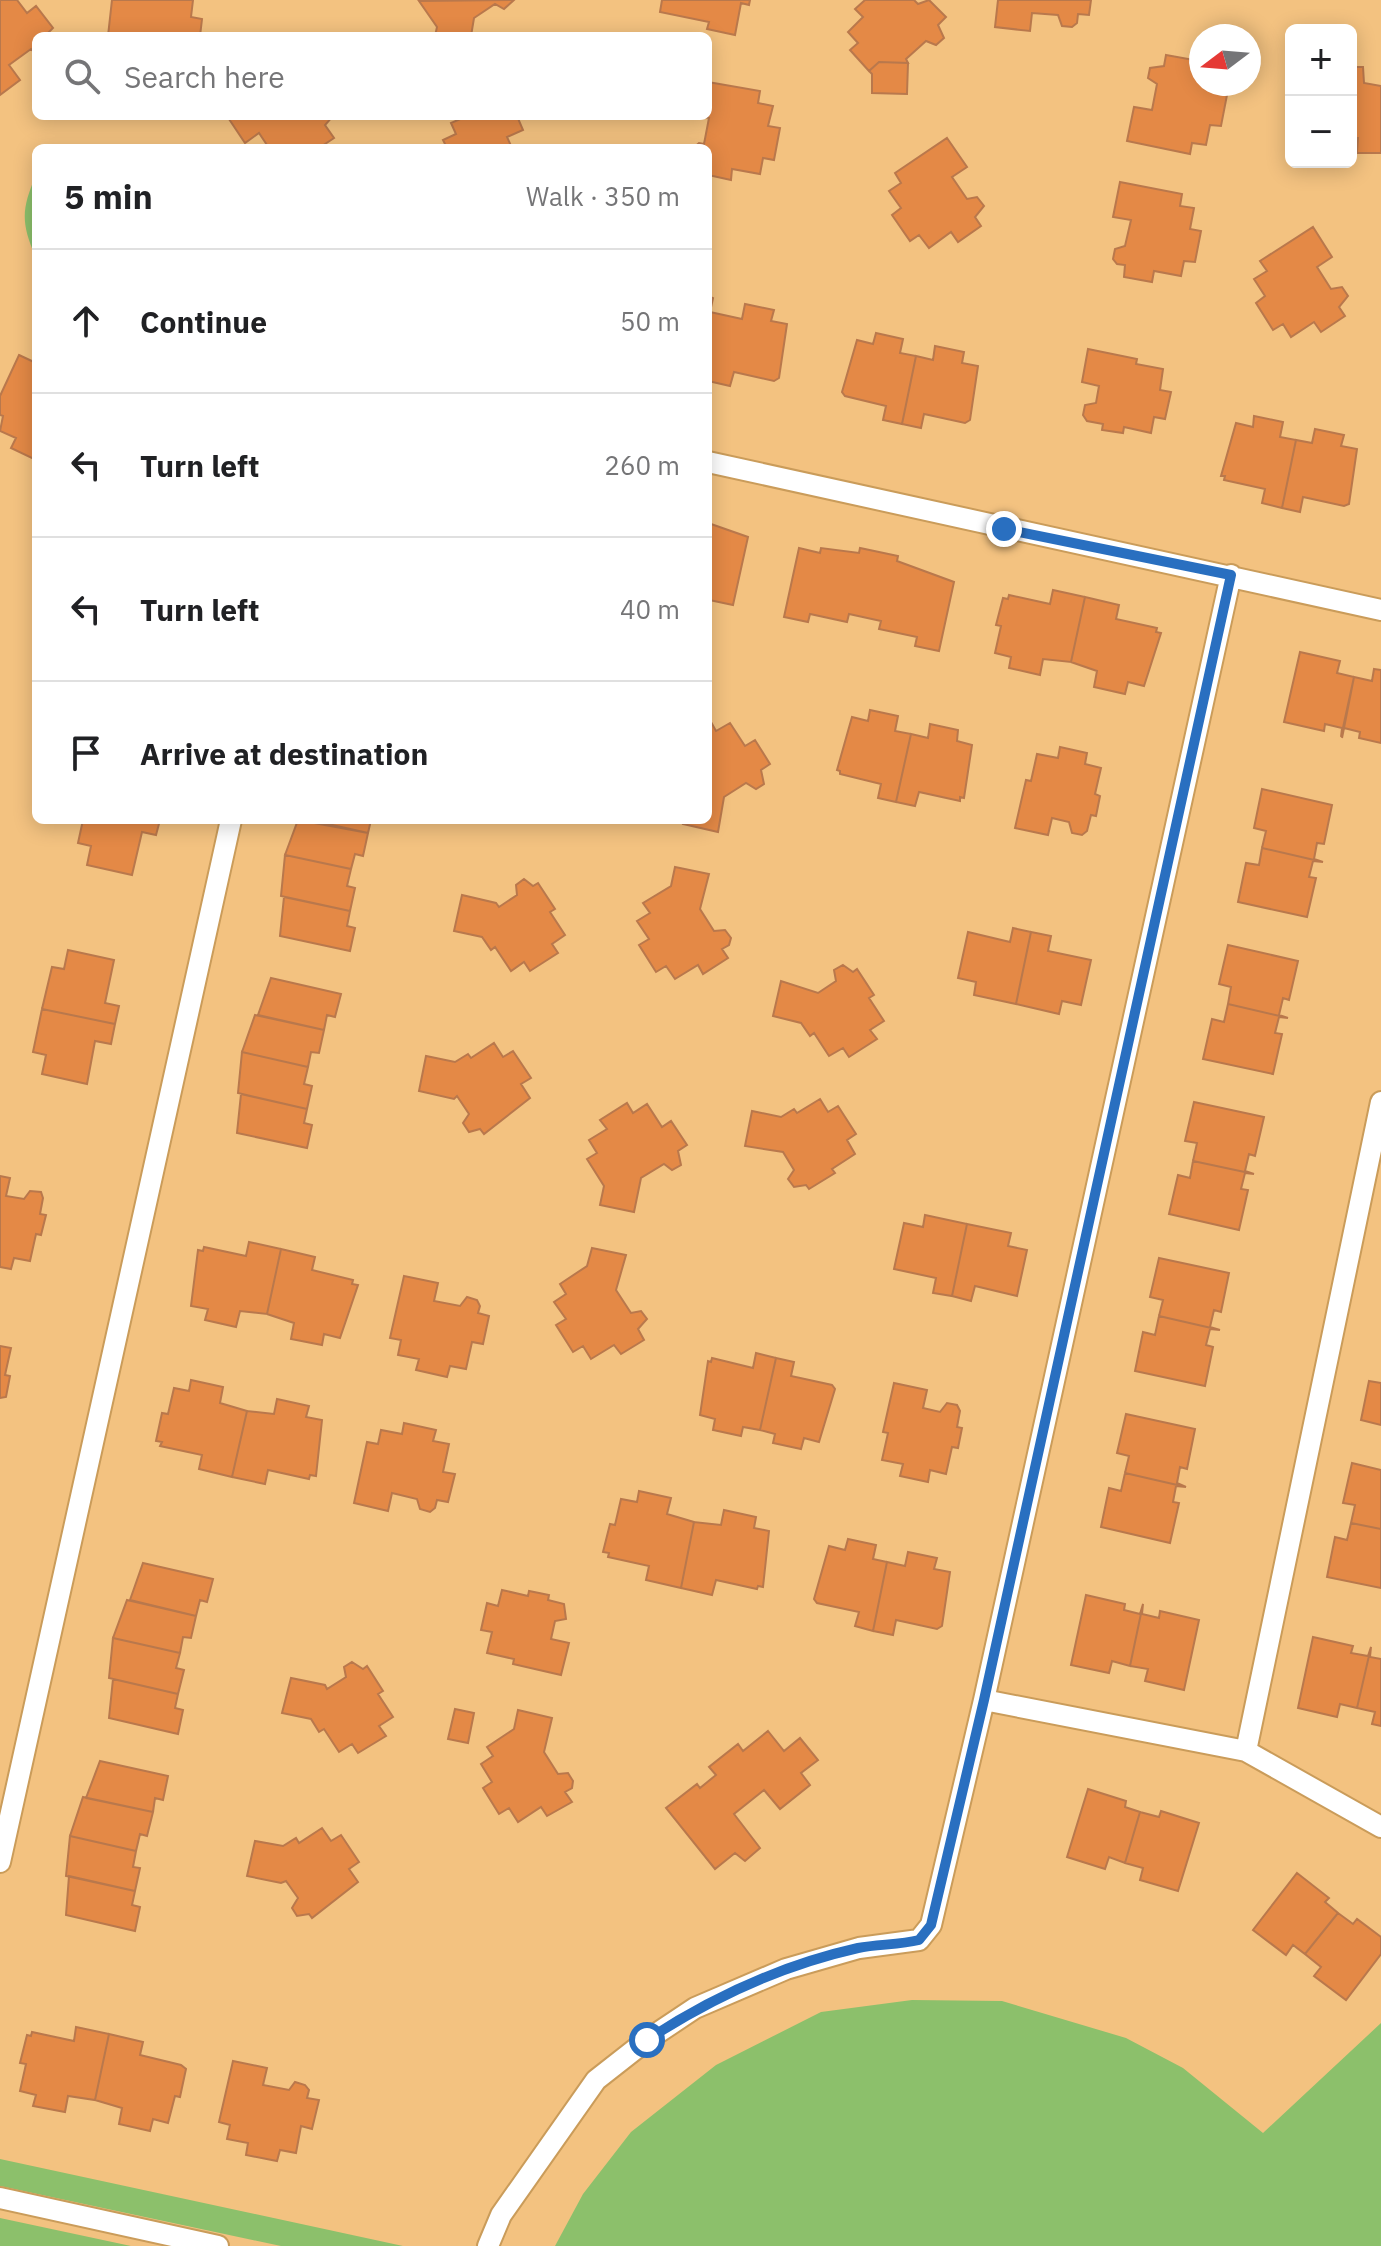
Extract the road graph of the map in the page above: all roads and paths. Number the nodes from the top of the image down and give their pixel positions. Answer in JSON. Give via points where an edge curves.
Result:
{"nodes":[{"id":1,"x":712,"y":463,"type":"edge"},
{"id":2,"x":1231,"y":575,"type":"junction"},
{"id":3,"x":1381,"y":610,"type":"edge"},
{"id":4,"x":230,"y":824,"type":"edge"},
{"id":5,"x":1381,"y":1102,"type":"edge"},
{"id":6,"x":984,"y":1700,"type":"junction"},
{"id":7,"x":1246,"y":1751,"type":"junction"},
{"id":8,"x":1381,"y":1827,"type":"edge"},
{"id":9,"x":0,"y":1862,"type":"edge"},
{"id":10,"x":0,"y":2198,"type":"edge"},
{"id":11,"x":218,"y":2246,"type":"edge"},
{"id":12,"x":488,"y":2246,"type":"edge"}],
"edges":[{"from":1,"to":2,"type":"lane"},
{"from":2,"to":3,"type":"lane"},
{"from":2,"to":6,"type":"lane"},
{"from":4,"to":9,"type":"lane"},
{"from":5,"to":7,"type":"lane"},
{"from":6,"to":7,"type":"lane"},
{"from":6,"to":12,"type":"lane","via":[[926,1932],[919,1940],[859,1948],[786,1969],[695,2008],[647,2040],[596,2080],[501,2215]]},
{"from":7,"to":8,"type":"lane"},
{"from":10,"to":11,"type":"lane"}]}
